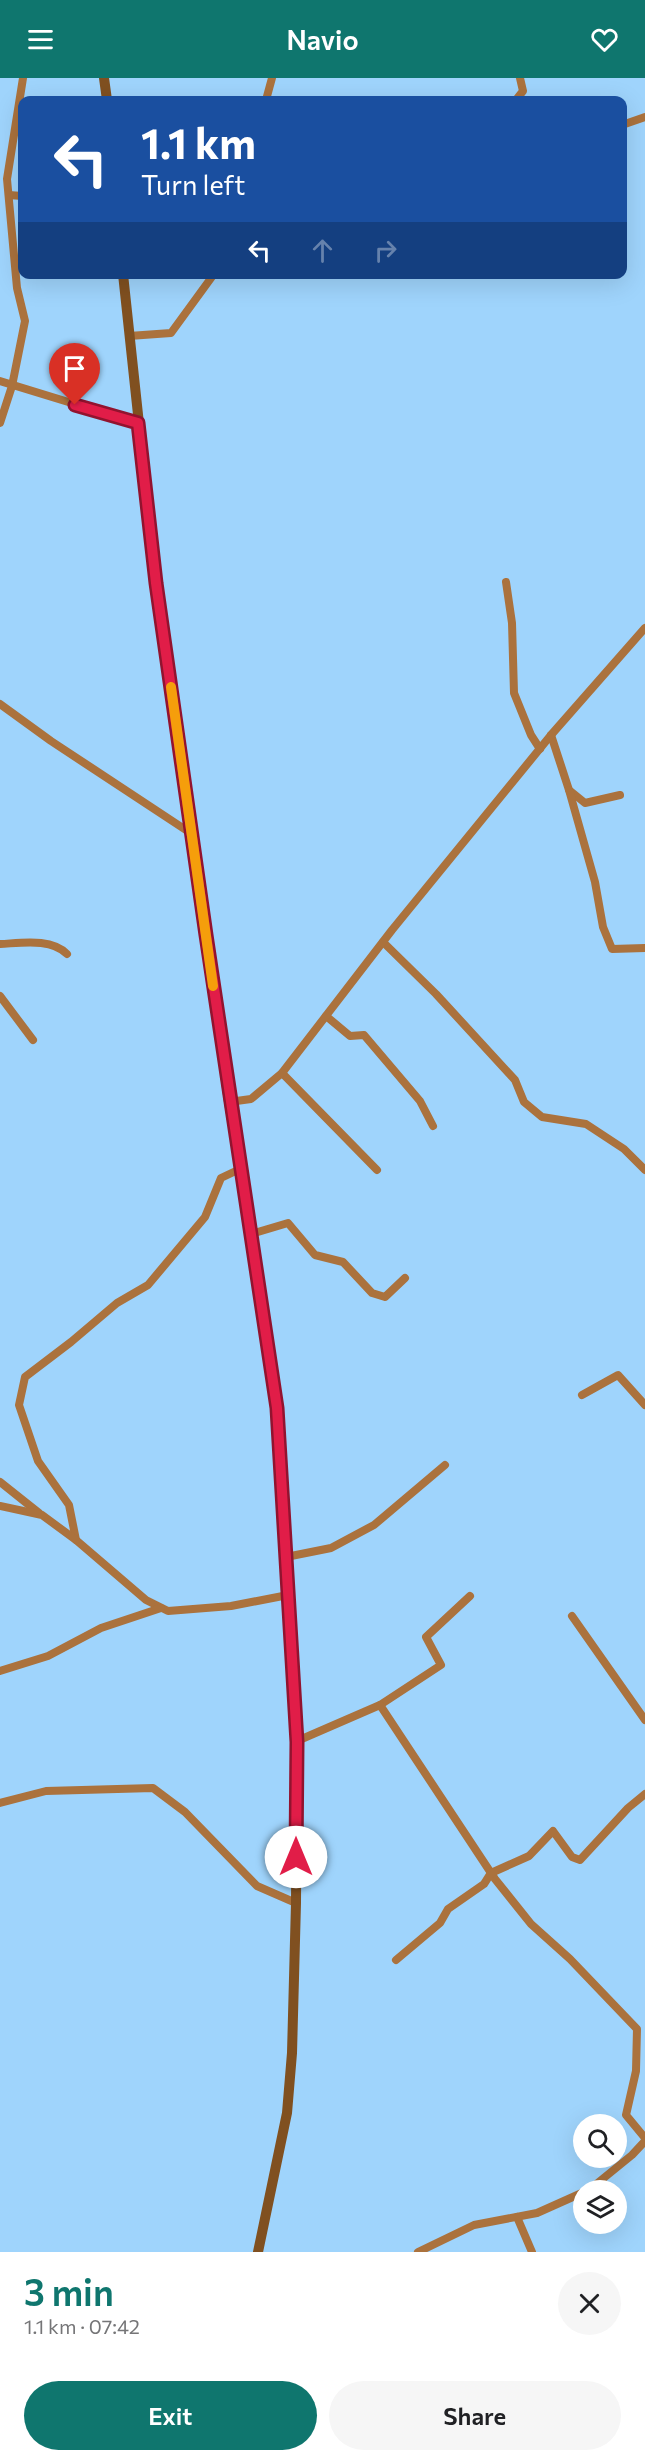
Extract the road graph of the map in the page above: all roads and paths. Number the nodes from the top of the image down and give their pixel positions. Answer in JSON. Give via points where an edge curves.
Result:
{"nodes":[{"id":1,"x":23,"y":78,"type":"edge"},
{"id":2,"x":104,"y":78,"type":"edge"},
{"id":3,"x":272,"y":78,"type":"edge"},
{"id":4,"x":520,"y":78,"type":"edge"},
{"id":5,"x":20,"y":96,"type":"edge"},
{"id":6,"x":106,"y":96,"type":"edge"},
{"id":7,"x":267,"y":96,"type":"edge"},
{"id":8,"x":519,"y":96,"type":"edge"},
{"id":9,"x":18,"y":112,"type":"edge"},
{"id":10,"x":645,"y":117,"type":"edge"},
{"id":11,"x":627,"y":123,"type":"edge"},
{"id":12,"x":9,"y":195,"type":"junction"},
{"id":13,"x":18,"y":196,"type":"edge"},
{"id":14,"x":123,"y":279,"type":"edge"},
{"id":15,"x":210,"y":279,"type":"edge"},
{"id":16,"x":129,"y":336,"type":"junction"},
{"id":17,"x":0,"y":381,"type":"edge"},
{"id":18,"x":12,"y":386,"type":"junction"},
{"id":19,"x":0,"y":423,"type":"edge"},
{"id":20,"x":138,"y":423,"type":"junction"},
{"id":21,"x":506,"y":582,"type":"dead end"},
{"id":22,"x":645,"y":628,"type":"edge"},
{"id":23,"x":0,"y":704,"type":"edge"},
{"id":24,"x":551,"y":735,"type":"junction"},
{"id":25,"x":540,"y":749,"type":"junction"},
{"id":26,"x":569,"y":790,"type":"junction"},
{"id":27,"x":620,"y":795,"type":"dead end"},
{"id":28,"x":192,"y":834,"type":"junction"},
{"id":29,"x":383,"y":942,"type":"junction"},
{"id":30,"x":0,"y":944,"type":"edge"},
{"id":31,"x":645,"y":948,"type":"edge"},
{"id":32,"x":68,"y":954,"type":"dead end"},
{"id":33,"x":0,"y":996,"type":"edge"},
{"id":34,"x":326,"y":1016,"type":"junction"},
{"id":35,"x":33,"y":1040,"type":"dead end"},
{"id":36,"x":282,"y":1073,"type":"junction"},
{"id":37,"x":229,"y":1102,"type":"junction"},
{"id":38,"x":433,"y":1126,"type":"dead end"},
{"id":39,"x":240,"y":1169,"type":"junction"},
{"id":40,"x":377,"y":1170,"type":"dead end"},
{"id":41,"x":645,"y":1170,"type":"edge"},
{"id":42,"x":251,"y":1234,"type":"junction"},
{"id":43,"x":405,"y":1278,"type":"dead end"},
{"id":44,"x":582,"y":1395,"type":"dead end"},
{"id":45,"x":645,"y":1405,"type":"edge"},
{"id":46,"x":445,"y":1465,"type":"dead end"},
{"id":47,"x":0,"y":1482,"type":"edge"},
{"id":48,"x":0,"y":1506,"type":"edge"},
{"id":49,"x":42,"y":1515,"type":"junction"},
{"id":50,"x":76,"y":1540,"type":"junction"},
{"id":51,"x":286,"y":1557,"type":"junction"},
{"id":52,"x":288,"y":1595,"type":"junction"},
{"id":53,"x":470,"y":1596,"type":"dead end"},
{"id":54,"x":161,"y":1608,"type":"junction"},
{"id":55,"x":572,"y":1616,"type":"dead end"},
{"id":56,"x":0,"y":1671,"type":"edge"},
{"id":57,"x":381,"y":1705,"type":"junction"},
{"id":58,"x":645,"y":1720,"type":"edge"},
{"id":59,"x":297,"y":1742,"type":"junction"},
{"id":60,"x":645,"y":1794,"type":"edge"},
{"id":61,"x":0,"y":1803,"type":"edge"},
{"id":62,"x":491,"y":1873,"type":"junction"},
{"id":63,"x":296,"y":1903,"type":"junction"},
{"id":64,"x":396,"y":1960,"type":"dead end"},
{"id":65,"x":645,"y":2139,"type":"edge"},
{"id":66,"x":601,"y":2180,"type":"edge"},
{"id":67,"x":573,"y":2197,"type":"edge"},
{"id":68,"x":517,"y":2217,"type":"junction"},
{"id":69,"x":258,"y":2252,"type":"edge"},
{"id":70,"x":418,"y":2252,"type":"edge"},
{"id":71,"x":532,"y":2252,"type":"edge"}],
"edges":[{"from":1,"to":5,"type":"street"},
{"from":2,"to":6,"type":"main road"},
{"from":3,"to":7,"type":"street"},
{"from":4,"to":8,"type":"street","via":[[523,91]]},
{"from":9,"to":12,"type":"street"},
{"from":10,"to":11,"type":"street"},
{"from":12,"to":13,"type":"street"},
{"from":12,"to":18,"type":"street","via":[[17,288],[25,321]]},
{"from":14,"to":16,"type":"main road"},
{"from":15,"to":16,"type":"street","via":[[171,333]]},
{"from":16,"to":20,"type":"main road"},
{"from":17,"to":18,"type":"street"},
{"from":18,"to":19,"type":"street"},
{"from":18,"to":20,"type":"street"},
{"from":20,"to":28,"type":"main road"},
{"from":21,"to":25,"type":"street","via":[[512,623],[514,693]]},
{"from":22,"to":24,"type":"street"},
{"from":23,"to":28,"type":"street"},
{"from":24,"to":25,"type":"street"},
{"from":24,"to":26,"type":"street"},
{"from":25,"to":29,"type":"street"},
{"from":26,"to":27,"type":"street","via":[[585,802]]},
{"from":26,"to":31,"type":"street","via":[[612,949]]},
{"from":28,"to":37,"type":"main road"},
{"from":29,"to":34,"type":"street"},
{"from":29,"to":41,"type":"street","via":[[515,1080],[524,1102],[542,1117],[586,1125],[624,1149]]},
{"from":30,"to":32,"type":"street","via":[[45,943]]},
{"from":33,"to":35,"type":"street"},
{"from":34,"to":36,"type":"street"},
{"from":34,"to":38,"type":"street","via":[[350,1036],[364,1035],[420,1101]]},
{"from":36,"to":37,"type":"street","via":[[251,1099]]},
{"from":36,"to":40,"type":"street"},
{"from":37,"to":39,"type":"main road"},
{"from":39,"to":42,"type":"main road"},
{"from":39,"to":50,"type":"street","via":[[221,1179],[205,1217],[148,1285],[117,1303],[25,1377],[19,1405],[38,1461],[69,1505]]},
{"from":42,"to":43,"type":"street","via":[[288,1223],[315,1255],[343,1262],[372,1293],[385,1297]]},
{"from":42,"to":51,"type":"main road","via":[[277,1408]]},
{"from":44,"to":45,"type":"street","via":[[618,1375]]},
{"from":46,"to":51,"type":"street","via":[[374,1525],[331,1548]]},
{"from":47,"to":49,"type":"street"},
{"from":48,"to":49,"type":"street"},
{"from":49,"to":50,"type":"street"},
{"from":50,"to":54,"type":"street","via":[[146,1600]]},
{"from":51,"to":52,"type":"main road"},
{"from":52,"to":54,"type":"street","via":[[221,1606],[168,1611]]},
{"from":52,"to":59,"type":"main road"},
{"from":53,"to":57,"type":"street","via":[[426,1637],[441,1665]]},
{"from":54,"to":56,"type":"street","via":[[102,1628],[48,1656]]},
{"from":55,"to":58,"type":"street"},
{"from":57,"to":59,"type":"street"},
{"from":57,"to":62,"type":"street"},
{"from":59,"to":63,"type":"main road"},
{"from":60,"to":62,"type":"street","via":[[580,1860],[572,1857],[553,1831],[529,1856]]},
{"from":61,"to":63,"type":"street","via":[[46,1791],[153,1788],[185,1812],[257,1886]]},
{"from":62,"to":64,"type":"street","via":[[484,1884],[448,1909],[440,1923]]},
{"from":62,"to":65,"type":"street","via":[[531,1924],[637,2029],[636,2070],[626,2115]]},
{"from":63,"to":69,"type":"main road","via":[[287,2113]]},
{"from":65,"to":66,"type":"street"},
{"from":67,"to":68,"type":"street"},
{"from":68,"to":70,"type":"street","via":[[474,2225]]},
{"from":68,"to":71,"type":"street"}]}
